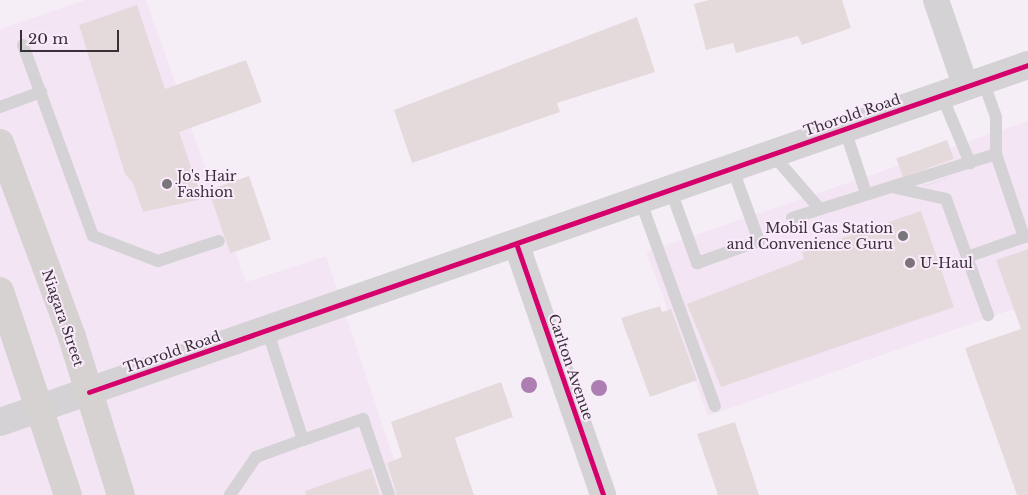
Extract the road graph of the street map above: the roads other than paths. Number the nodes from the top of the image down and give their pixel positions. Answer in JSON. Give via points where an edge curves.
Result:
{"nodes":[{"id":1,"x":936,"y":0,"type":"edge"},
{"id":2,"x":23,"y":45,"type":"dead end"},
{"id":3,"x":1028,"y":66,"type":"edge"},
{"id":4,"x":964,"y":88,"type":"junction"},
{"id":5,"x":41,"y":92,"type":"junction"},
{"id":6,"x":0,"y":107,"type":"edge"},
{"id":7,"x":845,"y":130,"type":"junction"},
{"id":8,"x":0,"y":143,"type":"edge"},
{"id":9,"x":996,"y":154,"type":"junction"},
{"id":10,"x":773,"y":155,"type":"junction"},
{"id":11,"x":970,"y":163,"type":"junction"},
{"id":12,"x":733,"y":170,"type":"junction"},
{"id":13,"x":893,"y":188,"type":"junction"},
{"id":14,"x":671,"y":191,"type":"junction"},
{"id":15,"x":866,"y":193,"type":"junction"},
{"id":16,"x":641,"y":202,"type":"junction"},
{"id":17,"x":820,"y":209,"type":"junction"},
{"id":18,"x":792,"y":218,"type":"dead end"},
{"id":19,"x":219,"y":241,"type":"dead end"},
{"id":20,"x":517,"y":246,"type":"junction"},
{"id":21,"x":968,"y":257,"type":"junction"},
{"id":22,"x":0,"y":291,"type":"edge"},
{"id":23,"x":988,"y":315,"type":"dead end"},
{"id":24,"x":268,"y":332,"type":"junction"},
{"id":25,"x":89,"y":392,"type":"junction"},
{"id":26,"x":715,"y":406,"type":"dead end"},
{"id":27,"x":40,"y":409,"type":"junction"},
{"id":28,"x":0,"y":422,"type":"edge"},
{"id":29,"x":303,"y":440,"type":"junction"},
{"id":30,"x":68,"y":495,"type":"edge"},
{"id":31,"x":121,"y":495,"type":"edge"},
{"id":32,"x":230,"y":495,"type":"edge"},
{"id":33,"x":389,"y":495,"type":"edge"},
{"id":34,"x":603,"y":495,"type":"edge"}],
"edges":[{"from":1,"to":4,"type":"street"},
{"from":2,"to":5,"type":"lane"},
{"from":3,"to":4,"type":"street","name":"Thorold Road"},
{"from":4,"to":7,"type":"street","name":"Thorold Road"},
{"from":4,"to":9,"type":"lane","via":[[996,117]]},
{"from":4,"to":11,"type":"lane"},
{"from":5,"to":6,"type":"lane"},
{"from":5,"to":19,"type":"lane","via":[[93,236],[158,261]]},
{"from":7,"to":10,"type":"street","name":"Thorold Road"},
{"from":7,"to":15,"type":"lane"},
{"from":8,"to":25,"type":"main road","name":"Niagara Street"},
{"from":9,"to":11,"type":"lane"},
{"from":9,"to":21,"type":"lane","via":[[1024,237]]},
{"from":10,"to":12,"type":"street","name":"Thorold Road"},
{"from":10,"to":17,"type":"lane"},
{"from":11,"to":13,"type":"lane"},
{"from":12,"to":14,"type":"street","name":"Thorold Road"},
{"from":12,"to":14,"type":"lane","via":[[758,241],[697,263]]},
{"from":13,"to":15,"type":"lane"},
{"from":13,"to":21,"type":"lane","via":[[946,199]]},
{"from":14,"to":16,"type":"street","name":"Thorold Road"},
{"from":15,"to":17,"type":"lane"},
{"from":16,"to":20,"type":"street","name":"Thorold Road"},
{"from":16,"to":26,"type":"lane"},
{"from":17,"to":18,"type":"lane"},
{"from":20,"to":24,"type":"street","name":"Thorold Road"},
{"from":20,"to":34,"type":"street","name":"Carlton Avenue"},
{"from":21,"to":23,"type":"lane"},
{"from":22,"to":27,"type":"main road"},
{"from":24,"to":25,"type":"street","name":"Thorold Road"},
{"from":24,"to":29,"type":"lane"},
{"from":25,"to":27,"type":"street","name":"Thorold Road"},
{"from":25,"to":31,"type":"main road","name":"Niagara Street"},
{"from":27,"to":28,"type":"street","name":"Thorold Road"},
{"from":27,"to":30,"type":"main road"},
{"from":29,"to":32,"type":"lane","via":[[256,457]]},
{"from":29,"to":33,"type":"lane","via":[[363,419]]}]}
